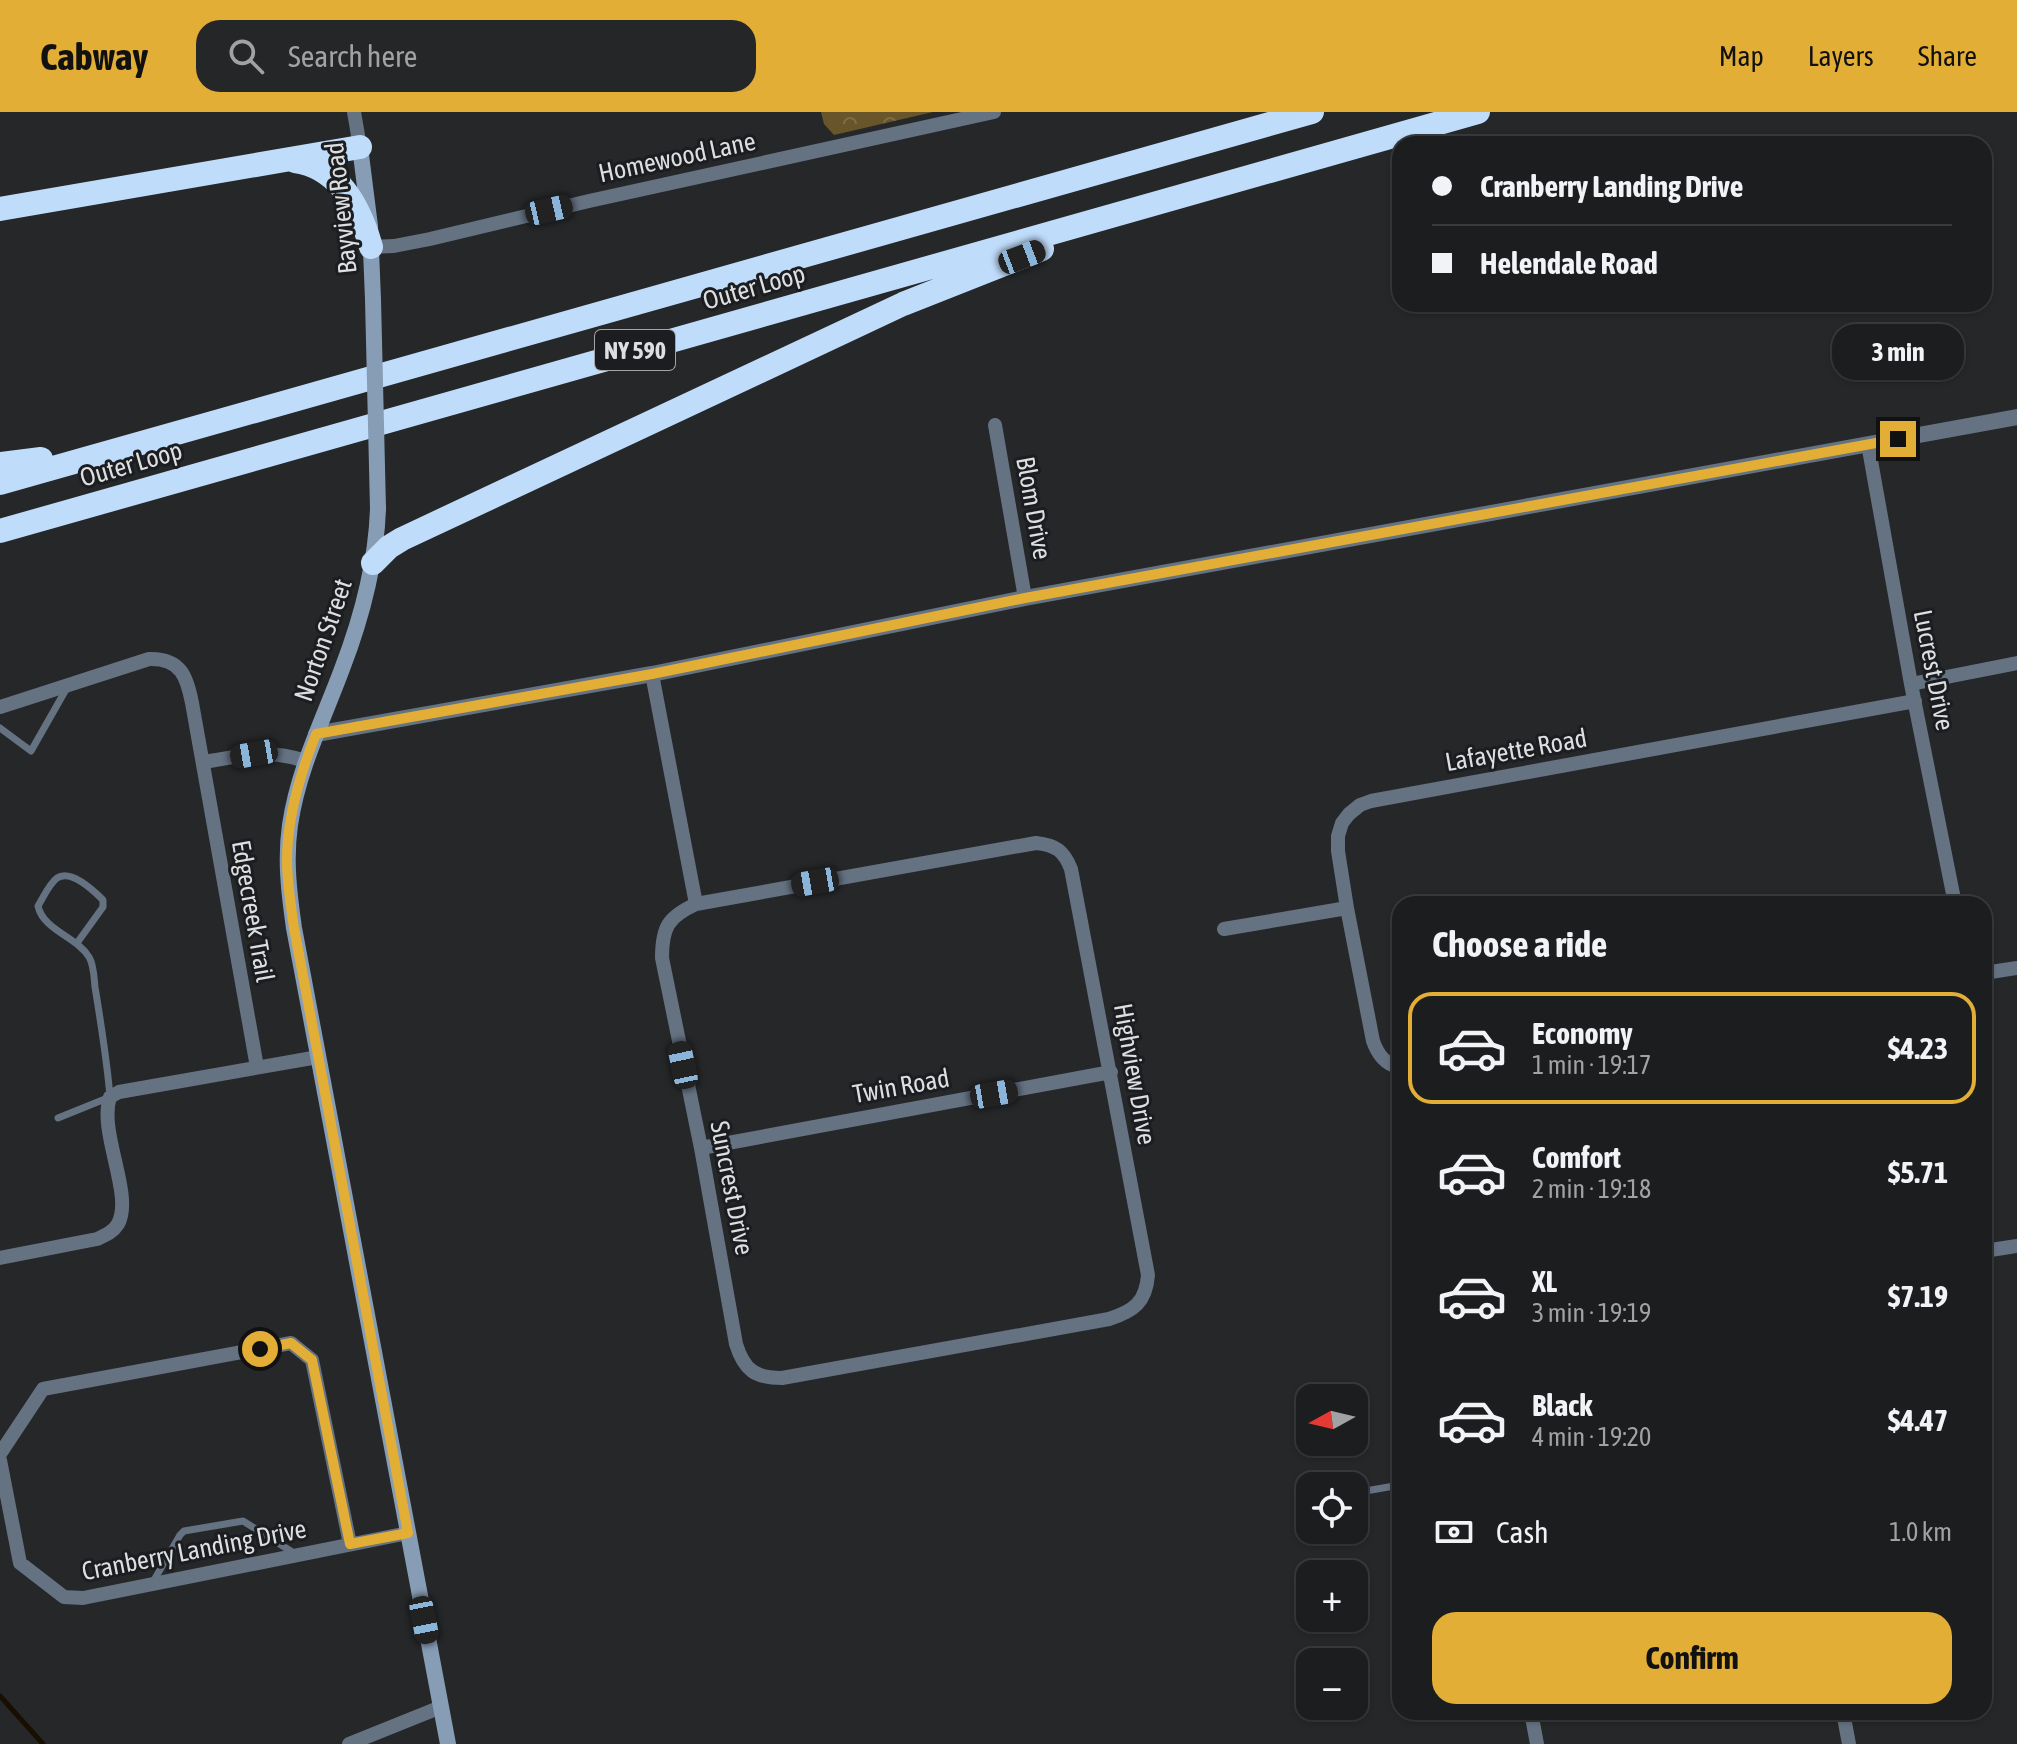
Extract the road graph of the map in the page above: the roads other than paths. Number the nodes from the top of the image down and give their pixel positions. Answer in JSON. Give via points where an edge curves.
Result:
{"nodes":[{"id":1,"x":354,"y":112,"type":"edge"},
{"id":2,"x":994,"y":112,"type":"edge"},
{"id":3,"x":1312,"y":112,"type":"edge"},
{"id":4,"x":1478,"y":112,"type":"edge"},
{"id":5,"x":1392,"y":136,"type":"edge"},
{"id":6,"x":1393,"y":136,"type":"edge"},
{"id":7,"x":360,"y":147,"type":"junction"},
{"id":8,"x":281,"y":161,"type":"junction"},
{"id":9,"x":1269,"y":171,"type":"junction"},
{"id":10,"x":0,"y":209,"type":"edge"},
{"id":11,"x":371,"y":247,"type":"junction"},
{"id":12,"x":373,"y":299,"type":"joint"},
{"id":13,"x":2017,"y":417,"type":"edge"},
{"id":14,"x":995,"y":425,"type":"dead end"},
{"id":15,"x":193,"y":429,"type":"junction"},
{"id":16,"x":1868,"y":444,"type":"junction"},
{"id":17,"x":0,"y":464,"type":"edge"},
{"id":18,"x":0,"y":483,"type":"edge"},
{"id":19,"x":0,"y":531,"type":"edge"},
{"id":20,"x":373,"y":563,"type":"junction"},
{"id":21,"x":1025,"y":598,"type":"junction"},
{"id":22,"x":2017,"y":663,"type":"edge"},
{"id":23,"x":652,"y":674,"type":"junction"},
{"id":24,"x":1911,"y":684,"type":"junction"},
{"id":25,"x":68,"y":685,"type":"junction"},
{"id":26,"x":1915,"y":701,"type":"junction"},
{"id":27,"x":0,"y":707,"type":"edge"},
{"id":28,"x":0,"y":728,"type":"edge"},
{"id":29,"x":316,"y":734,"type":"junction"},
{"id":30,"x":306,"y":761,"type":"junction"},
{"id":31,"x":203,"y":762,"type":"junction"},
{"id":32,"x":1953,"y":896,"type":"edge"},
{"id":33,"x":696,"y":904,"type":"junction"},
{"id":34,"x":1347,"y":908,"type":"junction"},
{"id":35,"x":1224,"y":929,"type":"dead end"},
{"id":36,"x":77,"y":943,"type":"junction"},
{"id":37,"x":2017,"y":968,"type":"edge"},
{"id":38,"x":1992,"y":972,"type":"edge"},
{"id":39,"x":318,"y":1057,"type":"junction"},
{"id":40,"x":1392,"y":1064,"type":"edge"},
{"id":41,"x":257,"y":1067,"type":"junction"},
{"id":42,"x":1111,"y":1072,"type":"junction"},
{"id":43,"x":110,"y":1097,"type":"junction"},
{"id":44,"x":58,"y":1118,"type":"dead end"},
{"id":45,"x":701,"y":1148,"type":"junction"},
{"id":46,"x":2017,"y":1246,"type":"edge"},
{"id":47,"x":1992,"y":1250,"type":"edge"},
{"id":48,"x":0,"y":1258,"type":"edge"},
{"id":49,"x":772,"y":1378,"type":"joint"},
{"id":50,"x":0,"y":1457,"type":"edge"},
{"id":51,"x":1392,"y":1486,"type":"edge"},
{"id":52,"x":1368,"y":1491,"type":"edge"},
{"id":53,"x":408,"y":1533,"type":"junction"},
{"id":54,"x":350,"y":1544,"type":"junction"},
{"id":55,"x":297,"y":1555,"type":"junction"},
{"id":56,"x":152,"y":1584,"type":"junction"},
{"id":57,"x":441,"y":1707,"type":"junction"},
{"id":58,"x":1532,"y":1720,"type":"edge"},
{"id":59,"x":1844,"y":1720,"type":"edge"},
{"id":60,"x":349,"y":1744,"type":"edge"},
{"id":61,"x":448,"y":1744,"type":"edge"},
{"id":62,"x":1537,"y":1744,"type":"edge"},
{"id":63,"x":1849,"y":1744,"type":"edge"}],
"edges":[{"from":1,"to":7,"type":"street","name":"Bayview Road"},
{"from":2,"to":11,"type":"street","name":"Homewood Lane","via":[[430,239]]},
{"from":3,"to":15,"type":"highway","name":"Outer Loop","number":"NY 590"},
{"from":4,"to":6,"type":"highway","name":"Outer Loop","number":"NY 590"},
{"from":5,"to":9,"type":"highway","name":"Outer Loop","number":"NY 590"},
{"from":7,"to":8,"type":"highway"},
{"from":7,"to":11,"type":"main road","name":"Bayview Road"},
{"from":8,"to":10,"type":"highway"},
{"from":8,"to":11,"type":"highway","via":[[304,162],[333,177],[353,202]]},
{"from":9,"to":19,"type":"highway","name":"Outer Loop","number":"NY 590"},
{"from":9,"to":20,"type":"highway","via":[[1127,217],[903,304],[402,539]]},
{"from":11,"to":12,"type":"main road","name":"Bayview Road"},
{"from":12,"to":20,"type":"main road","name":"Norton Street","bridge":true,"via":[[378,509]]},
{"from":13,"to":16,"type":"street"},
{"from":14,"to":21,"type":"street","name":"Blom Drive"},
{"from":15,"to":17,"type":"highway"},
{"from":15,"to":18,"type":"highway","name":"Outer Loop","number":"NY 590"},
{"from":16,"to":21,"type":"street"},
{"from":16,"to":24,"type":"street","name":"Lucrest Drive"},
{"from":20,"to":29,"type":"main road","name":"Norton Street","via":[[352,644]]},
{"from":21,"to":23,"type":"street"},
{"from":22,"to":24,"type":"street"},
{"from":23,"to":29,"type":"street"},
{"from":23,"to":33,"type":"street"},
{"from":24,"to":26,"type":"street","name":"Lucrest Drive"},
{"from":25,"to":27,"type":"street","name":"Edgecreek Trail"},
{"from":25,"to":28,"type":"lane","via":[[31,751]]},
{"from":25,"to":31,"type":"street","name":"Edgecreek Trail","via":[[149,659],[173,663],[189,688]]},
{"from":26,"to":32,"type":"street","name":"Lucrest Drive"},
{"from":26,"to":34,"type":"street","name":"Lafayette Road","via":[[1360,805],[1342,823],[1338,836]]},
{"from":29,"to":30,"type":"main road","name":"Norton Street"},
{"from":30,"to":31,"type":"street","via":[[270,753]]},
{"from":30,"to":39,"type":"main road","name":"Norton Street","via":[[287,864]]},
{"from":31,"to":41,"type":"street","name":"Edgecreek Trail"},
{"from":33,"to":42,"type":"street","name":"Highview Drive","via":[[1024,844],[1050,845],[1071,869]]},
{"from":33,"to":45,"type":"street","name":"Suncrest Drive","via":[[678,912],[667,925],[662,958]]},
{"from":34,"to":35,"type":"street"},
{"from":34,"to":40,"type":"street","name":"Lafayette Road","via":[[1373,1041],[1384,1061]]},
{"from":36,"to":36,"type":"lane","via":[[45,920],[38,906],[55,879],[69,875],[103,900]]},
{"from":36,"to":43,"type":"lane","via":[[91,959]]},
{"from":37,"to":38,"type":"street"},
{"from":39,"to":41,"type":"street"},
{"from":39,"to":53,"type":"main road","name":"Norton Street"},
{"from":41,"to":43,"type":"street"},
{"from":42,"to":45,"type":"street","name":"Twin Road"},
{"from":42,"to":49,"type":"street","name":"Highview Drive","via":[[1148,1275],[1135,1307],[1109,1319]]},
{"from":43,"to":44,"type":"lane"},
{"from":43,"to":48,"type":"street","via":[[107,1115],[122,1204],[117,1225],[97,1239]]},
{"from":45,"to":49,"type":"street","name":"Suncrest Drive","via":[[739,1355],[750,1370]]},
{"from":46,"to":47,"type":"street"},
{"from":50,"to":54,"type":"street","name":"Cranberry Landing Drive","via":[[43,1389],[291,1343],[312,1360]]},
{"from":50,"to":56,"type":"street","name":"Cranberry Landing Drive","via":[[20,1563],[64,1597]]},
{"from":51,"to":52,"type":"lane"},
{"from":53,"to":54,"type":"street","name":"Cranberry Landing Drive"},
{"from":53,"to":57,"type":"main road","name":"Norton Street"},
{"from":54,"to":55,"type":"street","name":"Cranberry Landing Drive"},
{"from":55,"to":56,"type":"street","name":"Cranberry Landing Drive"},
{"from":55,"to":56,"type":"lane","via":[[243,1521],[184,1531]]},
{"from":57,"to":60,"type":"street"},
{"from":57,"to":61,"type":"main road","name":"Norton Street"},
{"from":58,"to":62,"type":"street"},
{"from":59,"to":63,"type":"street"}]}
